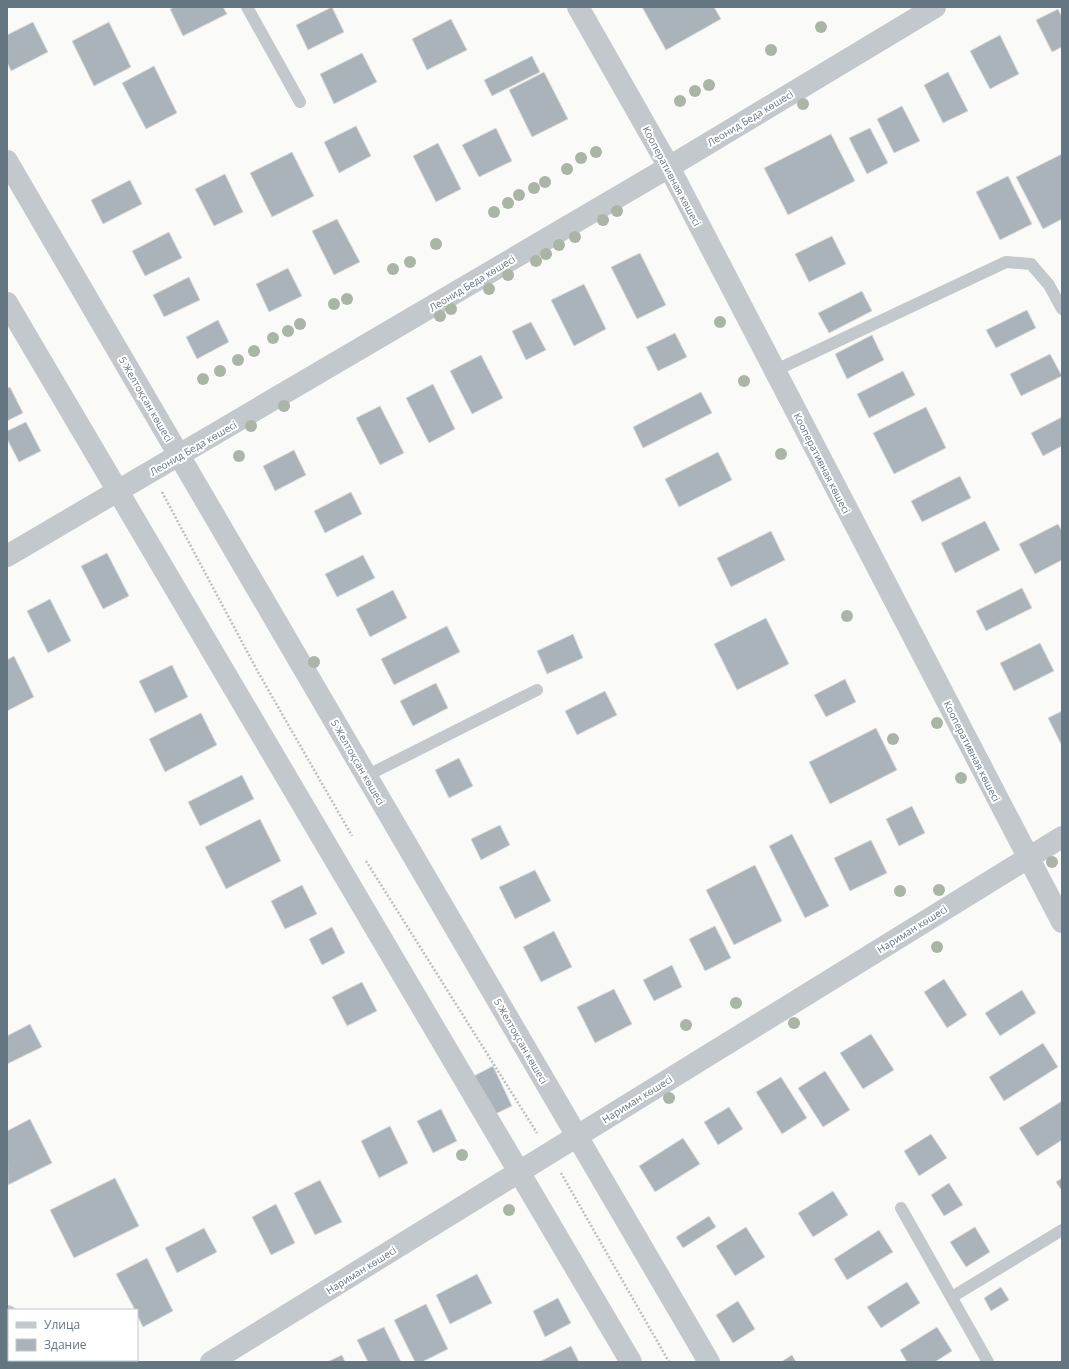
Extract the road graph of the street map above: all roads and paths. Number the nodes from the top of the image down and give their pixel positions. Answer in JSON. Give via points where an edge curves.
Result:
{"nodes":[{"id":1,"x":247,"y":7,"type":"edge"},
{"id":2,"x":578,"y":7,"type":"edge"},
{"id":3,"x":935,"y":7,"type":"edge"},
{"id":4,"x":300,"y":102,"type":"dead end"},
{"id":5,"x":7,"y":161,"type":"edge"},
{"id":6,"x":668,"y":167,"type":"junction"},
{"id":7,"x":7,"y":303,"type":"edge"},
{"id":8,"x":1062,"y":309,"type":"edge"},
{"id":9,"x":774,"y":371,"type":"junction"},
{"id":10,"x":179,"y":456,"type":"junction"},
{"id":11,"x":161,"y":490,"type":"dead end"},
{"id":12,"x":118,"y":492,"type":"junction"},
{"id":13,"x":7,"y":556,"type":"edge"},
{"id":14,"x":537,"y":690,"type":"dead end"},
{"id":15,"x":366,"y":776,"type":"junction"},
{"id":16,"x":1062,"y":837,"type":"edge"},
{"id":17,"x":354,"y":840,"type":"dead end"},
{"id":18,"x":1027,"y":858,"type":"junction"},
{"id":19,"x":366,"y":860,"type":"dead end"},
{"id":20,"x":1062,"y":922,"type":"edge"},
{"id":21,"x":577,"y":1136,"type":"junction"},
{"id":22,"x":549,"y":1153,"type":"junction"},
{"id":23,"x":519,"y":1172,"type":"junction"},
{"id":24,"x":901,"y":1208,"type":"dead end"},
{"id":25,"x":1062,"y":1230,"type":"edge"},
{"id":26,"x":952,"y":1298,"type":"junction"},
{"id":27,"x":211,"y":1362,"type":"edge"},
{"id":28,"x":631,"y":1362,"type":"edge"},
{"id":29,"x":669,"y":1362,"type":"edge"},
{"id":30,"x":709,"y":1362,"type":"edge"},
{"id":31,"x":988,"y":1362,"type":"edge"}],
"edges":[{"from":1,"to":4,"type":"lane"},
{"from":2,"to":6,"type":"street","name":"Кооперативная көшесі"},
{"from":3,"to":6,"type":"street","name":"Леонид Беда көшесі"},
{"from":5,"to":10,"type":"street","name":"5 Желтоқсан көшесі"},
{"from":6,"to":9,"type":"street","name":"Кооперативная көшесі"},
{"from":6,"to":10,"type":"street","name":"Леонид Беда көшесі"},
{"from":7,"to":12,"type":"street"},
{"from":8,"to":9,"type":"lane","via":[[1049,286],[1031,264],[1006,262]]},
{"from":9,"to":18,"type":"street","name":"Кооперативная көшесі"},
{"from":10,"to":12,"type":"street","name":"Леонид Беда көшесі"},
{"from":10,"to":15,"type":"street","name":"5 Желтоқсан көшесі"},
{"from":11,"to":17,"type":"path","via":[[255,665]]},
{"from":12,"to":13,"type":"street","name":"Леонид Беда көшесі"},
{"from":12,"to":23,"type":"street"},
{"from":14,"to":15,"type":"lane"},
{"from":15,"to":21,"type":"street","name":"5 Желтоқсан көшесі"},
{"from":16,"to":18,"type":"street","name":"Нариман көшесі"},
{"from":18,"to":20,"type":"street","name":"Кооперативная көшесі"},
{"from":18,"to":21,"type":"street","name":"Нариман көшесі"},
{"from":19,"to":22,"type":"path"},
{"from":21,"to":22,"type":"street","name":"Нариман көшесі"},
{"from":21,"to":30,"type":"street","name":"5 Желтоқсан көшесі"},
{"from":22,"to":23,"type":"street","name":"Нариман көшесі"},
{"from":22,"to":29,"type":"path"},
{"from":23,"to":27,"type":"street","name":"Нариман көшесі"},
{"from":23,"to":28,"type":"street"},
{"from":24,"to":26,"type":"lane"},
{"from":25,"to":26,"type":"lane"},
{"from":26,"to":31,"type":"lane"}]}
